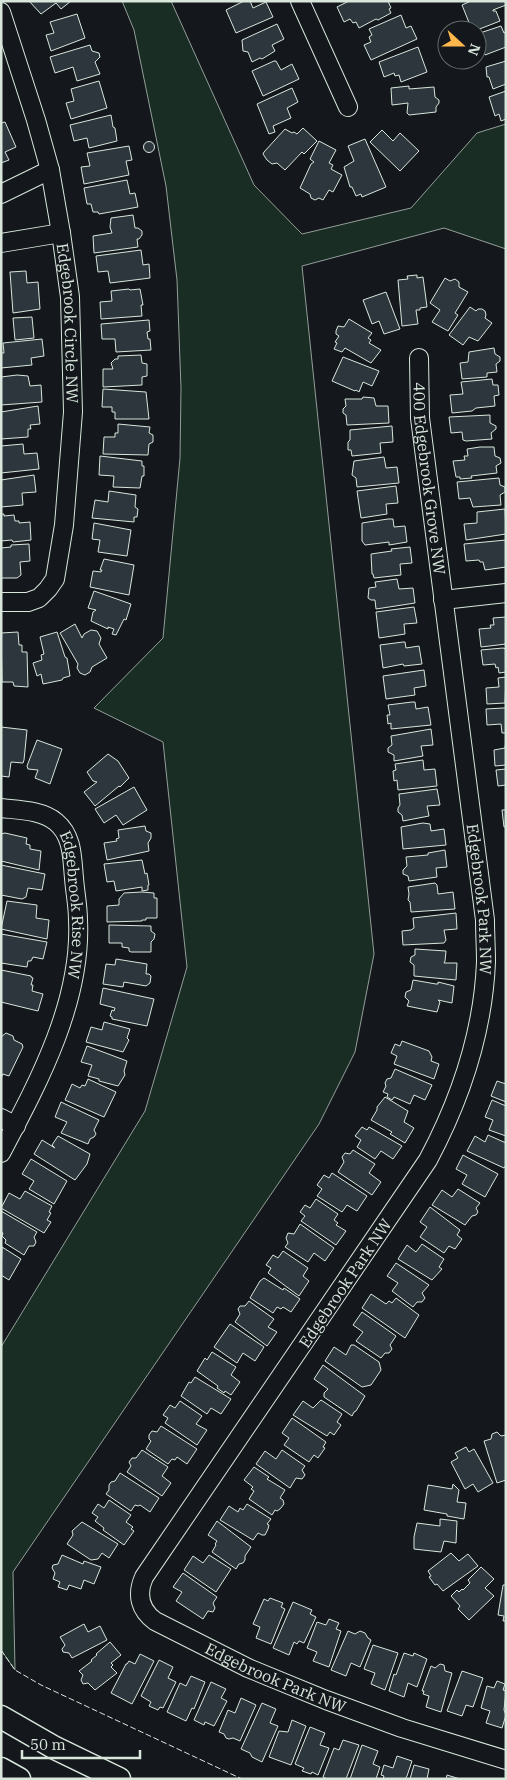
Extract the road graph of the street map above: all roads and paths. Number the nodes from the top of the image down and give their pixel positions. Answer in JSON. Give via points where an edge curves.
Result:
{"nodes":[{"id":1,"x":300,"y":1,"type":"edge"},
{"id":2,"x":1,"y":12,"type":"edge"},
{"id":3,"x":348,"y":107,"type":"dead end"},
{"id":4,"x":50,"y":170,"type":"junction"},
{"id":5,"x":1,"y":194,"type":"edge"},
{"id":6,"x":61,"y":234,"type":"junction"},
{"id":7,"x":1,"y":243,"type":"edge"},
{"id":8,"x":419,"y":358,"type":"dead end"},
{"id":9,"x":506,"y":593,"type":"edge"},
{"id":10,"x":443,"y":600,"type":"junction"},
{"id":11,"x":1,"y":602,"type":"edge"},
{"id":12,"x":1,"y":808,"type":"edge"},
{"id":13,"x":8,"y":1122,"type":"edge"},
{"id":14,"x":1,"y":1153,"type":"edge"},
{"id":15,"x":1,"y":1717,"type":"edge"},
{"id":16,"x":506,"y":1760,"type":"edge"},
{"id":17,"x":1,"y":1769,"type":"edge"},
{"id":18,"x":19,"y":1779,"type":"edge"},
{"id":19,"x":119,"y":1779,"type":"edge"}],
"edges":[{"from":1,"to":3,"type":"street"},
{"from":2,"to":4,"type":"street","name":"Edgebrook Circle NW"},
{"from":4,"to":5,"type":"street"},
{"from":4,"to":6,"type":"street","name":"Edgebrook Circle NW"},
{"from":6,"to":7,"type":"street"},
{"from":6,"to":11,"type":"street","name":"Edgebrook Circle NW","via":[[70,297],[73,412],[61,543],[55,579],[39,598],[28,602]]},
{"from":8,"to":10,"type":"street","name":"400 Edgebrook Grove NW","via":[[420,418]]},
{"from":9,"to":10,"type":"street"},
{"from":10,"to":16,"type":"street","name":"Edgebrook Park NW","via":[[485,920],[486,963],[480,1014],[466,1076],[428,1160],[144,1577],[139,1593],[145,1612],[155,1621],[248,1668],[402,1728]]},
{"from":12,"to":13,"type":"street","name":"Edgebrook Rise NW","via":[[47,817],[65,832],[70,845],[78,921],[70,994],[57,1037],[46,1062]]},
{"from":13,"to":14,"type":"street","name":"Edgebrook Rise NW"},
{"from":15,"to":19,"type":"main road"},
{"from":17,"to":18,"type":"main road"}]}
